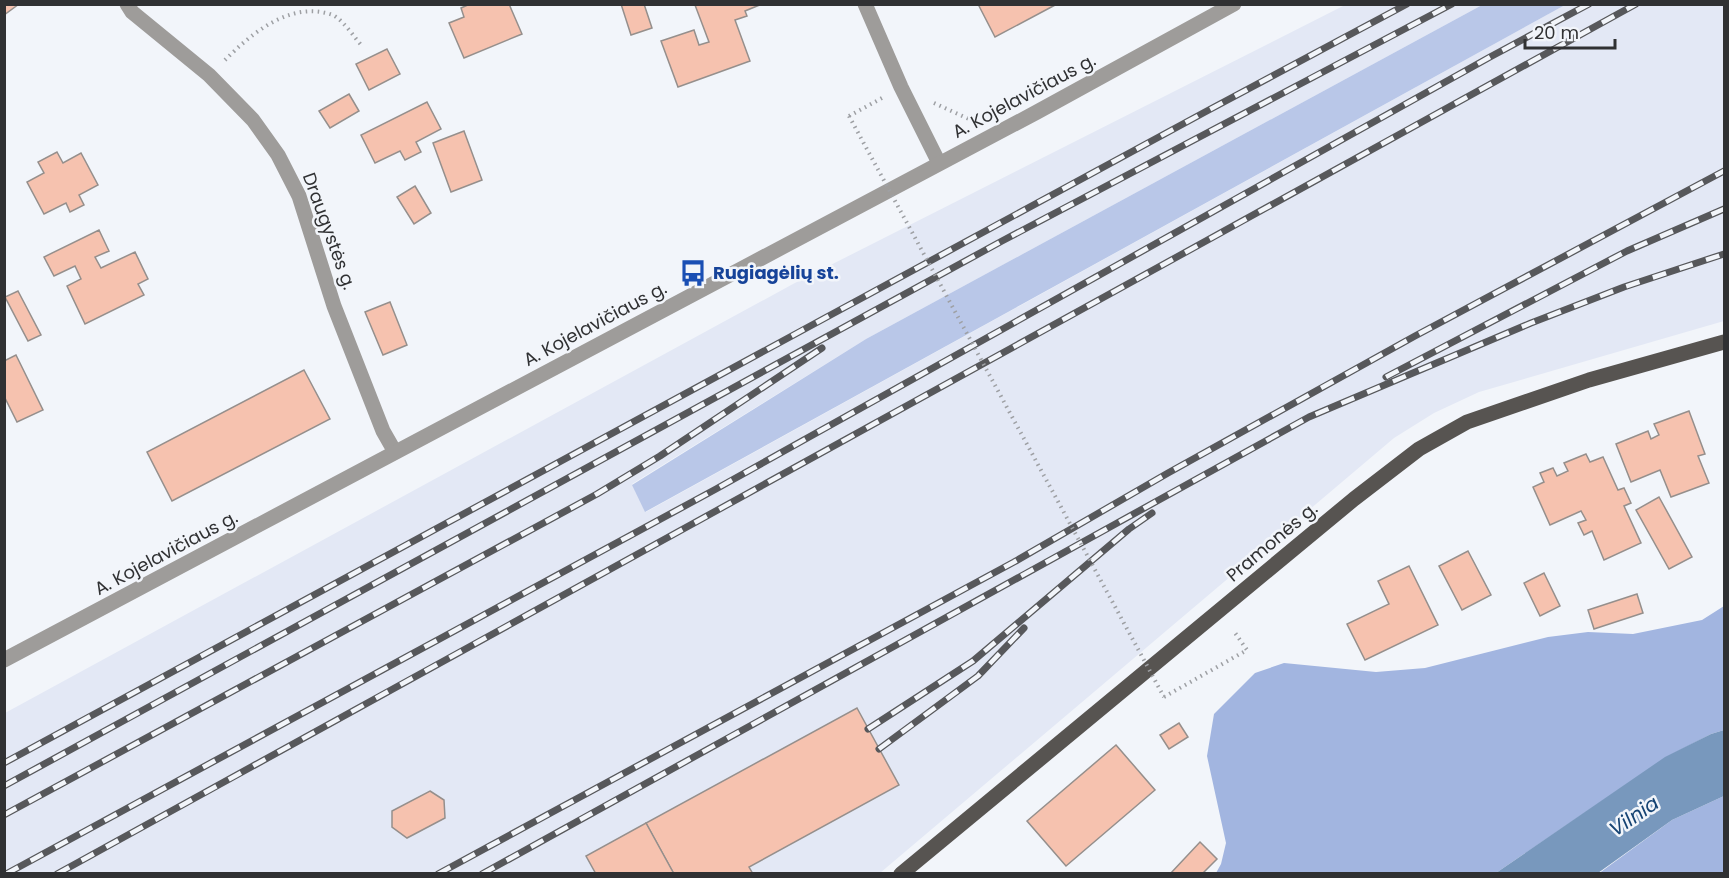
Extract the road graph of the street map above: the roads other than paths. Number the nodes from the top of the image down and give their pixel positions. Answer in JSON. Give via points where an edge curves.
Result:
{"nodes":[{"id":1,"x":127,"y":4,"type":"edge"},
{"id":2,"x":865,"y":4,"type":"edge"},
{"id":3,"x":1234,"y":4,"type":"edge"},
{"id":4,"x":939,"y":163,"type":"junction"},
{"id":5,"x":1725,"y":342,"type":"edge"},
{"id":6,"x":395,"y":452,"type":"junction"},
{"id":7,"x":4,"y":660,"type":"edge"},
{"id":8,"x":901,"y":873,"type":"edge"}],
"edges":[{"from":1,"to":6,"type":"street","name":"Draugystės g.","via":[[209,75],[253,120],[278,155],[299,196],[334,306]]},
{"from":2,"to":4,"type":"street"},
{"from":3,"to":4,"type":"street","name":"A. Kojelavičiaus g."},
{"from":4,"to":6,"type":"street","name":"A. Kojelavičiaus g."},
{"from":5,"to":8,"type":"main road","name":"Pramonės g.","via":[[1516,403],[1467,422],[1419,449]]},
{"from":6,"to":7,"type":"street","name":"A. Kojelavičiaus g."}]}
